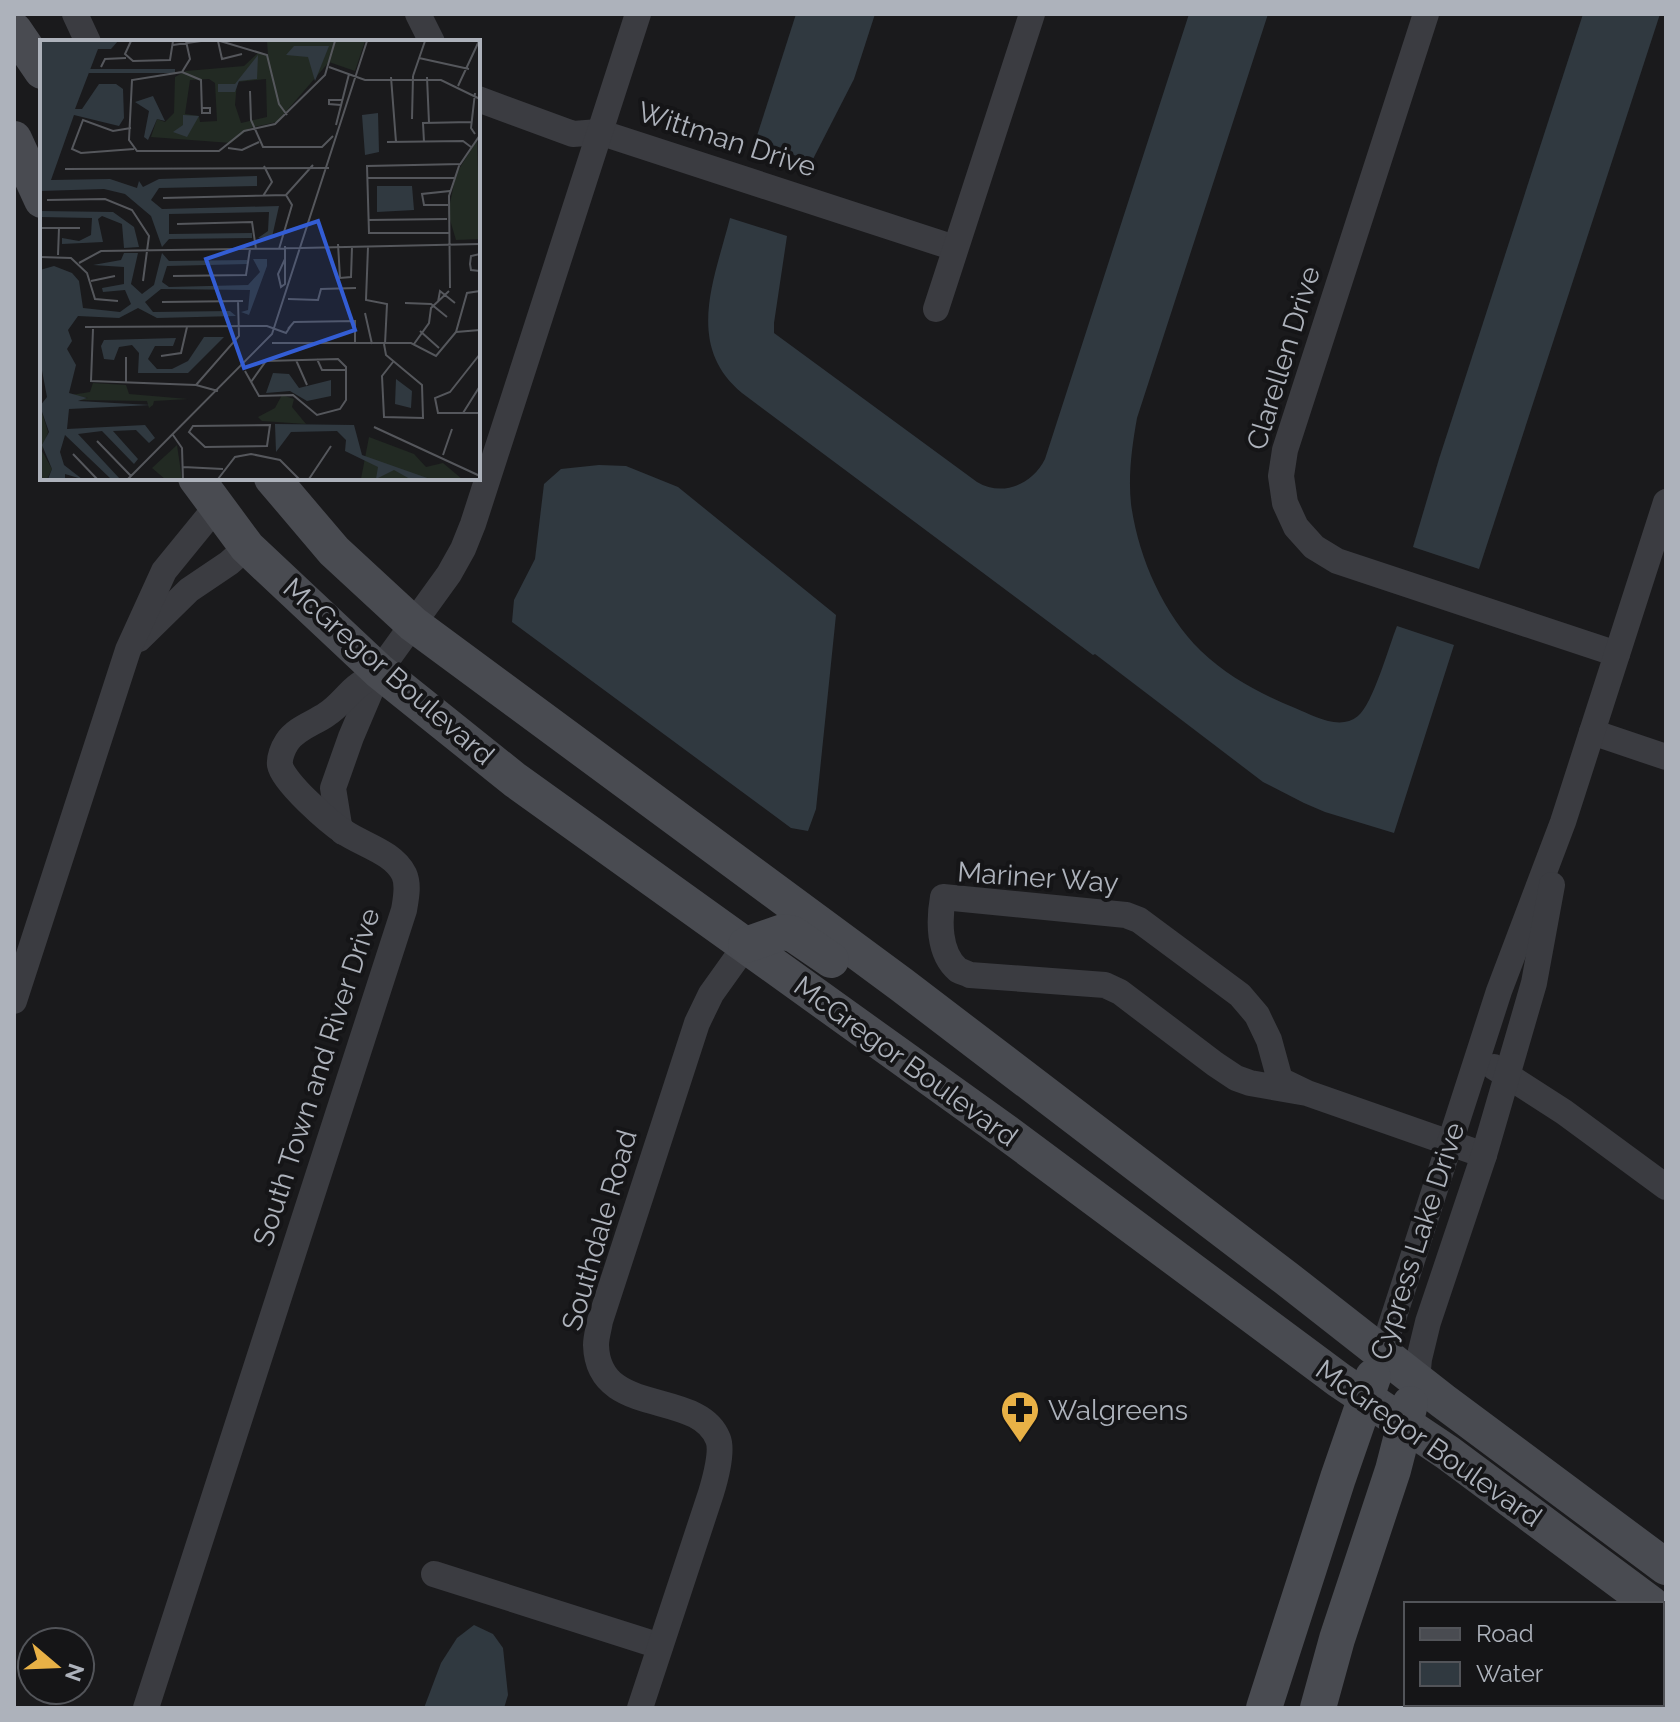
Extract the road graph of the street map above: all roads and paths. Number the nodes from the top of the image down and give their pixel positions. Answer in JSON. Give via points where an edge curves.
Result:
{"nodes":[{"id":1,"x":23,"y":14,"type":"edge"},
{"id":2,"x":75,"y":14,"type":"edge"},
{"id":3,"x":418,"y":14,"type":"edge"},
{"id":4,"x":638,"y":14,"type":"edge"},
{"id":5,"x":1032,"y":14,"type":"edge"},
{"id":6,"x":1426,"y":14,"type":"edge"},
{"id":7,"x":14,"y":30,"type":"edge"},
{"id":8,"x":87,"y":40,"type":"edge"},
{"id":9,"x":431,"y":40,"type":"edge"},
{"id":10,"x":40,"y":50,"type":"edge"},
{"id":11,"x":40,"y":68,"type":"edge"},
{"id":12,"x":480,"y":100,"type":"edge"},
{"id":13,"x":599,"y":132,"type":"junction"},
{"id":14,"x":14,"y":139,"type":"edge"},
{"id":15,"x":40,"y":196,"type":"edge"},
{"id":16,"x":955,"y":248,"type":"junction"},
{"id":17,"x":936,"y":309,"type":"dead end"},
{"id":18,"x":274,"y":480,"type":"edge"},
{"id":19,"x":207,"y":492,"type":"edge"},
{"id":20,"x":1666,"y":502,"type":"edge"},
{"id":21,"x":247,"y":547,"type":"junction"},
{"id":22,"x":413,"y":624,"type":"junction"},
{"id":23,"x":128,"y":650,"type":"junction"},
{"id":24,"x":1617,"y":654,"type":"junction"},
{"id":25,"x":379,"y":671,"type":"junction"},
{"id":26,"x":1592,"y":732,"type":"junction"},
{"id":27,"x":1666,"y":757,"type":"edge"},
{"id":28,"x":1563,"y":822,"type":"junction"},
{"id":29,"x":343,"y":832,"type":"junction"},
{"id":30,"x":746,"y":945,"type":"junction"},
{"id":31,"x":14,"y":1001,"type":"edge"},
{"id":32,"x":992,"y":1055,"type":"junction"},
{"id":33,"x":1477,"y":1057,"type":"junction"},
{"id":34,"x":1508,"y":1075,"type":"junction"},
{"id":35,"x":1307,"y":1093,"type":"junction"},
{"id":36,"x":1448,"y":1143,"type":"junction"},
{"id":37,"x":1484,"y":1155,"type":"junction"},
{"id":38,"x":1666,"y":1187,"type":"edge"},
{"id":39,"x":1382,"y":1353,"type":"junction"},
{"id":40,"x":1417,"y":1379,"type":"junction"},
{"id":41,"x":1366,"y":1399,"type":"junction"},
{"id":42,"x":1404,"y":1423,"type":"junction"},
{"id":43,"x":1666,"y":1567,"type":"edge"},
{"id":44,"x":434,"y":1574,"type":"dead end"},
{"id":45,"x":1648,"y":1602,"type":"edge"},
{"id":46,"x":660,"y":1646,"type":"junction"},
{"id":47,"x":146,"y":1708,"type":"edge"},
{"id":48,"x":640,"y":1708,"type":"edge"},
{"id":49,"x":1264,"y":1708,"type":"edge"},
{"id":50,"x":1318,"y":1708,"type":"edge"}],
"edges":[{"from":1,"to":10,"type":"main road"},
{"from":2,"to":8,"type":"street"},
{"from":3,"to":9,"type":"street"},
{"from":4,"to":13,"type":"street"},
{"from":5,"to":16,"type":"street"},
{"from":6,"to":24,"type":"street","name":"Clarellen Drive","via":[[1285,450],[1285,503],[1296,527],[1337,561]]},
{"from":7,"to":11,"type":"main road"},
{"from":12,"to":13,"type":"street","name":"Wittman Drive","via":[[573,134]]},
{"from":13,"to":16,"type":"street","name":"Wittman Drive"},
{"from":13,"to":22,"type":"street","via":[[473,524],[449,574]]},
{"from":14,"to":15,"type":"main road"},
{"from":16,"to":17,"type":"street"},
{"from":18,"to":22,"type":"main road","name":"McGregor Boulevard","via":[[334,551]]},
{"from":19,"to":21,"type":"main road","name":"McGregor Boulevard"},
{"from":19,"to":23,"type":"street"},
{"from":20,"to":24,"type":"street","name":"Cypress Lake Drive"},
{"from":21,"to":23,"type":"street","via":[[189,590]]},
{"from":21,"to":25,"type":"main road","name":"McGregor Boulevard"},
{"from":22,"to":25,"type":"street"},
{"from":22,"to":32,"type":"main road","name":"McGregor Boulevard"},
{"from":23,"to":31,"type":"street"},
{"from":24,"to":26,"type":"street","name":"Cypress Lake Drive"},
{"from":25,"to":29,"type":"street","via":[[333,788]]},
{"from":25,"to":29,"type":"street","via":[[288,739],[283,750],[280,764],[286,778]]},
{"from":25,"to":30,"type":"main road","name":"McGregor Boulevard","via":[[515,780]]},
{"from":26,"to":27,"type":"street"},
{"from":26,"to":28,"type":"street","name":"Cypress Lake Drive"},
{"from":28,"to":33,"type":"street","name":"Cypress Lake Drive"},
{"from":28,"to":34,"type":"street","name":"Cypress Lake Drive","via":[[1534,983]]},
{"from":29,"to":47,"type":"street","name":"South Town and River Drive","via":[[402,870],[407,888],[404,910]]},
{"from":30,"to":32,"type":"main road","via":[[783,932],[793,934],[958,1046]]},
{"from":30,"to":41,"type":"main road","name":"McGregor Boulevard"},
{"from":30,"to":46,"type":"street","name":"Southdale Road","via":[[697,1023],[596,1343],[600,1366],[613,1385],[705,1420],[719,1440],[711,1493]]},
{"from":32,"to":39,"type":"main road","name":"McGregor Boulevard"},
{"from":33,"to":34,"type":"street"},
{"from":33,"to":36,"type":"street","name":"Cypress Lake Drive"},
{"from":34,"to":37,"type":"street","name":"Cypress Lake Drive"},
{"from":34,"to":38,"type":"street"},
{"from":35,"to":35,"type":"street","name":"Mariner Way","via":[[1280,1080],[1269,1040],[1240,995],[1139,920],[943,897],[942,940],[958,970],[1105,985],[1236,1078]]},
{"from":35,"to":36,"type":"street","name":"Mariner Way"},
{"from":36,"to":37,"type":"street","name":"Mariner Way"},
{"from":36,"to":39,"type":"street","name":"Cypress Lake Drive"},
{"from":37,"to":40,"type":"street","name":"Cypress Lake Drive","via":[[1428,1322]]},
{"from":39,"to":40,"type":"main road","name":"McGregor Boulevard"},
{"from":39,"to":41,"type":"main road","name":"Cypress Lake Drive"},
{"from":40,"to":42,"type":"main road","name":"Cypress Lake Drive"},
{"from":40,"to":43,"type":"main road","name":"McGregor Boulevard"},
{"from":41,"to":42,"type":"main road","name":"McGregor Boulevard"},
{"from":41,"to":49,"type":"main road","name":"Cypress Lake Drive"},
{"from":42,"to":45,"type":"main road","name":"McGregor Boulevard"},
{"from":42,"to":50,"type":"main road","name":"Cypress Lake Drive"},
{"from":44,"to":46,"type":"street"},
{"from":46,"to":48,"type":"street","name":"Southdale Road"}]}
